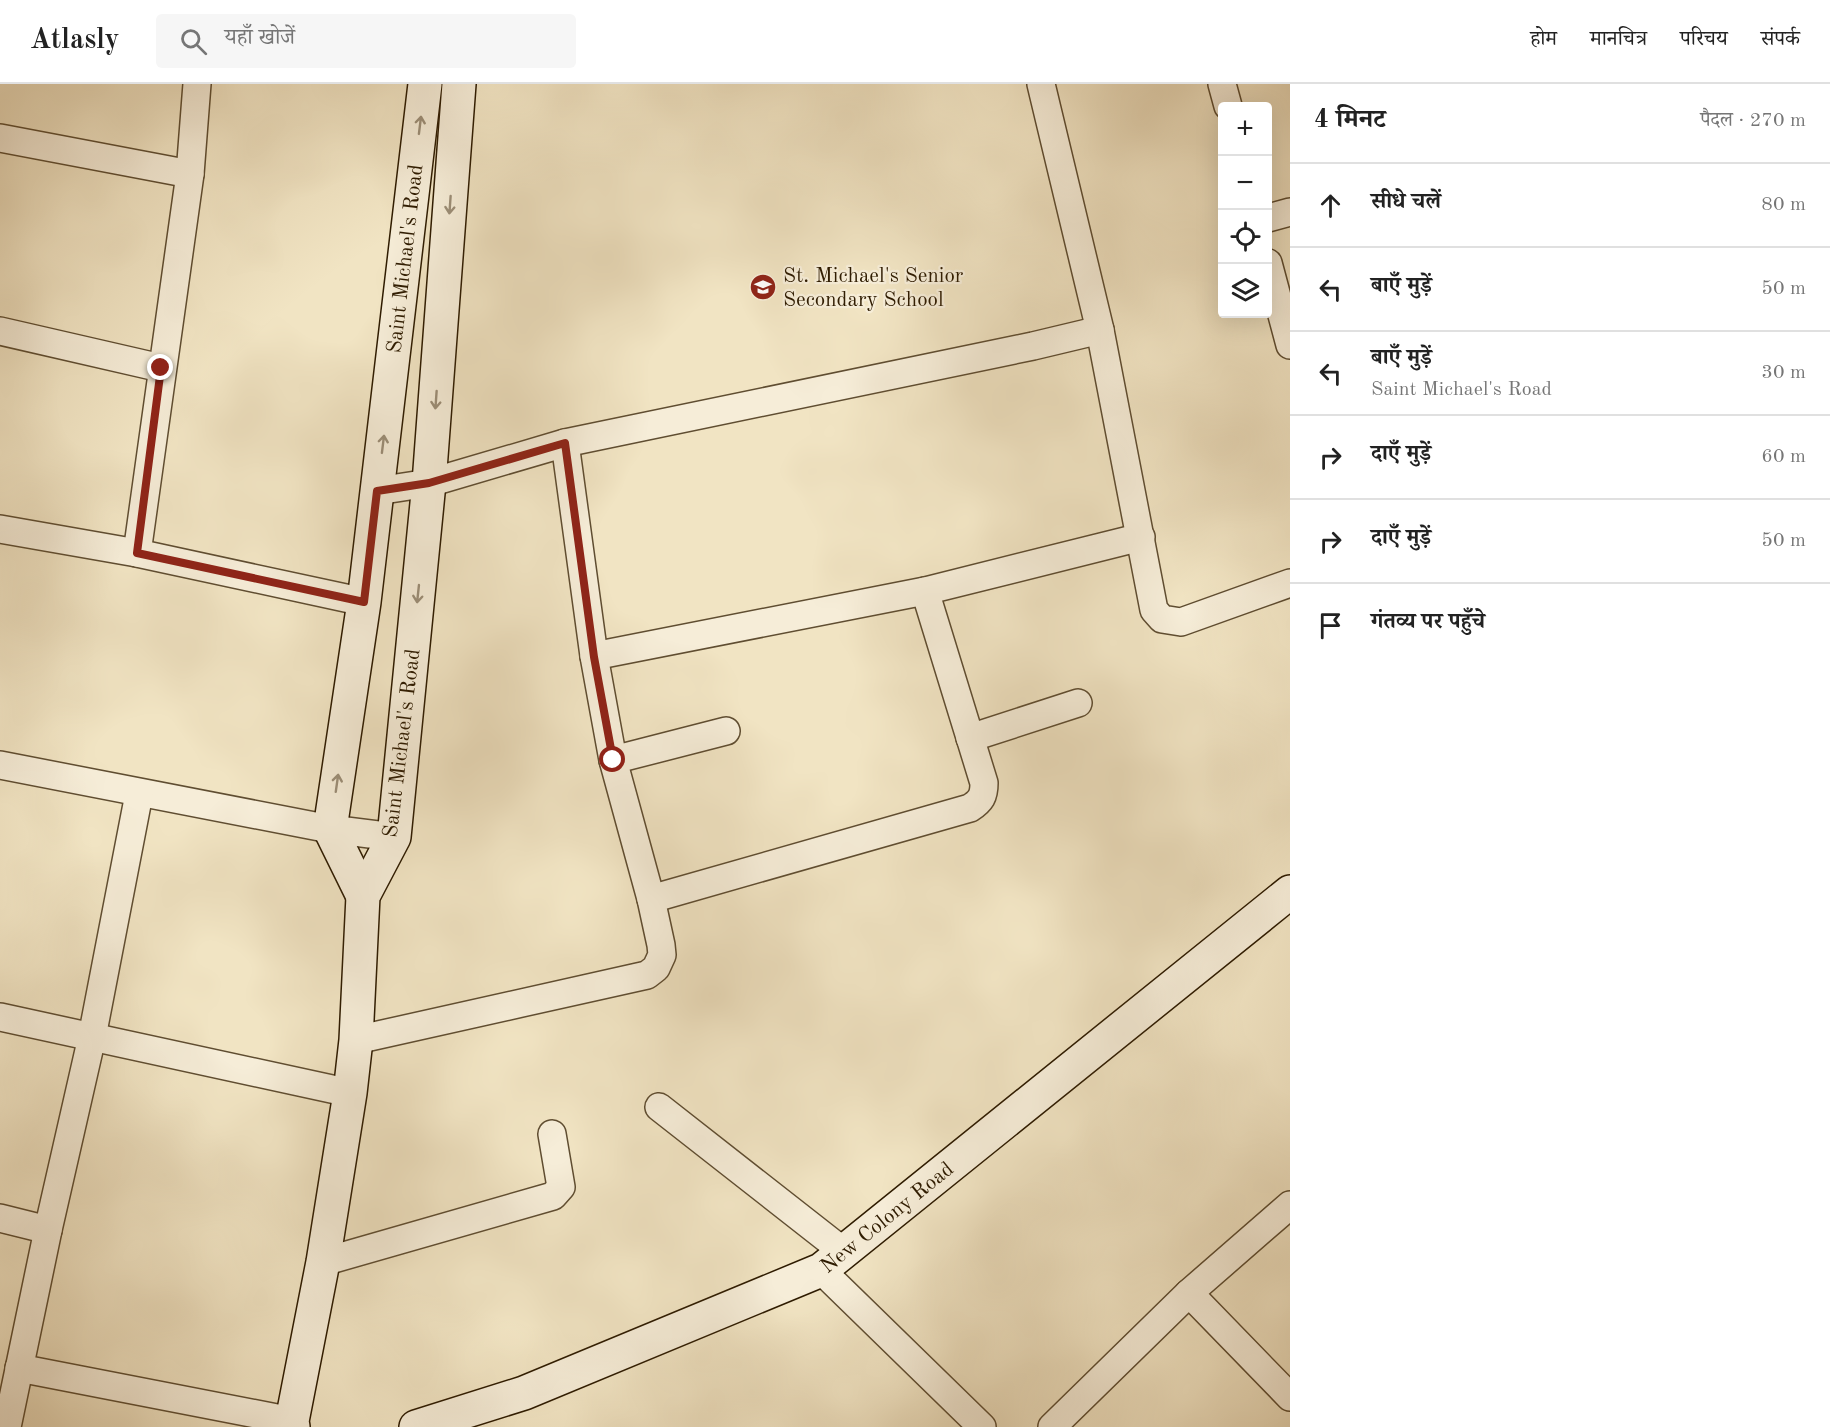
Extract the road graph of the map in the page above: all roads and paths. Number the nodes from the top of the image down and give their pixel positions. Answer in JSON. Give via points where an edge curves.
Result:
{"nodes":[{"id":1,"x":197,"y":84,"type":"edge"},
{"id":2,"x":425,"y":84,"type":"edge"},
{"id":3,"x":459,"y":84,"type":"edge"},
{"id":4,"x":1041,"y":84,"type":"edge"},
{"id":5,"x":1222,"y":84,"type":"edge"},
{"id":6,"x":1227,"y":102,"type":"edge"},
{"id":7,"x":0,"y":138,"type":"edge"},
{"id":8,"x":190,"y":174,"type":"junction"},
{"id":9,"x":1290,"y":212,"type":"edge"},
{"id":10,"x":1272,"y":217,"type":"edge"},
{"id":11,"x":1268,"y":264,"type":"edge"},
{"id":12,"x":1100,"y":330,"type":"junction"},
{"id":13,"x":0,"y":331,"type":"edge"},
{"id":14,"x":1290,"y":345,"type":"edge"},
{"id":15,"x":161,"y":368,"type":"junction"},
{"id":16,"x":565,"y":443,"type":"junction"},
{"id":17,"x":429,"y":483,"type":"junction"},
{"id":18,"x":377,"y":491,"type":"junction"},
{"id":19,"x":0,"y":529,"type":"edge"},
{"id":20,"x":1141,"y":537,"type":"junction"},
{"id":21,"x":137,"y":553,"type":"junction"},
{"id":22,"x":1290,"y":583,"type":"edge"},
{"id":23,"x":925,"y":591,"type":"junction"},
{"id":24,"x":364,"y":602,"type":"junction"},
{"id":25,"x":594,"y":657,"type":"junction"},
{"id":26,"x":1078,"y":703,"type":"dead end"},
{"id":27,"x":726,"y":731,"type":"dead end"},
{"id":28,"x":970,"y":738,"type":"junction"},
{"id":29,"x":613,"y":760,"type":"junction"},
{"id":30,"x":0,"y":765,"type":"edge"},
{"id":31,"x":139,"y":794,"type":"junction"},
{"id":32,"x":330,"y":829,"type":"junction"},
{"id":33,"x":394,"y":837,"type":"junction"},
{"id":34,"x":1290,"y":892,"type":"edge"},
{"id":35,"x":363,"y":896,"type":"junction"},
{"id":36,"x":651,"y":900,"type":"junction"},
{"id":37,"x":0,"y":1017,"type":"edge"},
{"id":38,"x":92,"y":1037,"type":"junction"},
{"id":39,"x":356,"y":1040,"type":"junction"},
{"id":40,"x":350,"y":1093,"type":"junction"},
{"id":41,"x":659,"y":1107,"type":"dead end"},
{"id":42,"x":552,"y":1134,"type":"dead end"},
{"id":43,"x":1290,"y":1204,"type":"edge"},
{"id":44,"x":0,"y":1218,"type":"edge"},
{"id":45,"x":48,"y":1230,"type":"junction"},
{"id":46,"x":833,"y":1261,"type":"junction"},
{"id":47,"x":322,"y":1262,"type":"junction"},
{"id":48,"x":1189,"y":1293,"type":"junction"},
{"id":49,"x":19,"y":1368,"type":"junction"},
{"id":50,"x":1290,"y":1397,"type":"edge"},
{"id":51,"x":293,"y":1424,"type":"edge"},
{"id":52,"x":7,"y":1427,"type":"edge"},
{"id":53,"x":416,"y":1427,"type":"edge"},
{"id":54,"x":982,"y":1427,"type":"edge"},
{"id":55,"x":1052,"y":1427,"type":"edge"}],
"edges":[{"from":1,"to":8,"type":"street"},
{"from":18,"to":2,"type":"street","name":"Saint Michael's Road","one_way":true},
{"from":3,"to":17,"type":"street","name":"Saint Michael's Road","one_way":true},
{"from":4,"to":12,"type":"street"},
{"from":5,"to":6,"type":"street"},
{"from":7,"to":8,"type":"street"},
{"from":8,"to":15,"type":"street"},
{"from":9,"to":10,"type":"street"},
{"from":11,"to":14,"type":"street"},
{"from":12,"to":16,"type":"street"},
{"from":12,"to":20,"type":"street"},
{"from":13,"to":15,"type":"street"},
{"from":15,"to":21,"type":"street"},
{"from":16,"to":17,"type":"street"},
{"from":16,"to":25,"type":"street"},
{"from":17,"to":18,"type":"street"},
{"from":17,"to":33,"type":"street","name":"Saint Michael's Road","one_way":true},
{"from":18,"to":24,"type":"street","name":"Saint Michael's Road"},
{"from":19,"to":21,"type":"street"},
{"from":20,"to":22,"type":"street","via":[[1152,603],[1162,619],[1181,622]]},
{"from":20,"to":23,"type":"street"},
{"from":21,"to":24,"type":"street"},
{"from":23,"to":25,"type":"street"},
{"from":23,"to":28,"type":"street"},
{"from":32,"to":24,"type":"street","name":"Saint Michael's Road","one_way":true},
{"from":25,"to":29,"type":"street"},
{"from":26,"to":28,"type":"street"},
{"from":27,"to":29,"type":"street"},
{"from":28,"to":36,"type":"street","via":[[984,794],[970,808]]},
{"from":29,"to":36,"type":"street"},
{"from":30,"to":31,"type":"street"},
{"from":31,"to":32,"type":"street"},
{"from":31,"to":38,"type":"street"},
{"from":32,"to":33,"type":"street"},
{"from":32,"to":35,"type":"street"},
{"from":33,"to":35,"type":"street","name":"Saint Michael's Road"},
{"from":34,"to":46,"type":"street","name":"New Colony Road"},
{"from":35,"to":39,"type":"street"},
{"from":36,"to":39,"type":"street","via":[[662,955],[647,975]]},
{"from":37,"to":38,"type":"street"},
{"from":38,"to":40,"type":"street"},
{"from":38,"to":45,"type":"street"},
{"from":39,"to":40,"type":"street"},
{"from":40,"to":47,"type":"street"},
{"from":41,"to":46,"type":"street"},
{"from":42,"to":47,"type":"street","via":[[561,1187],[553,1196]]},
{"from":43,"to":48,"type":"street"},
{"from":44,"to":45,"type":"street"},
{"from":45,"to":49,"type":"street"},
{"from":46,"to":53,"type":"street","name":"New Colony Road","via":[[524,1393]]},
{"from":46,"to":54,"type":"street"},
{"from":47,"to":51,"type":"street"},
{"from":48,"to":50,"type":"street"},
{"from":48,"to":55,"type":"street"},
{"from":49,"to":51,"type":"street"},
{"from":49,"to":52,"type":"street"}]}
